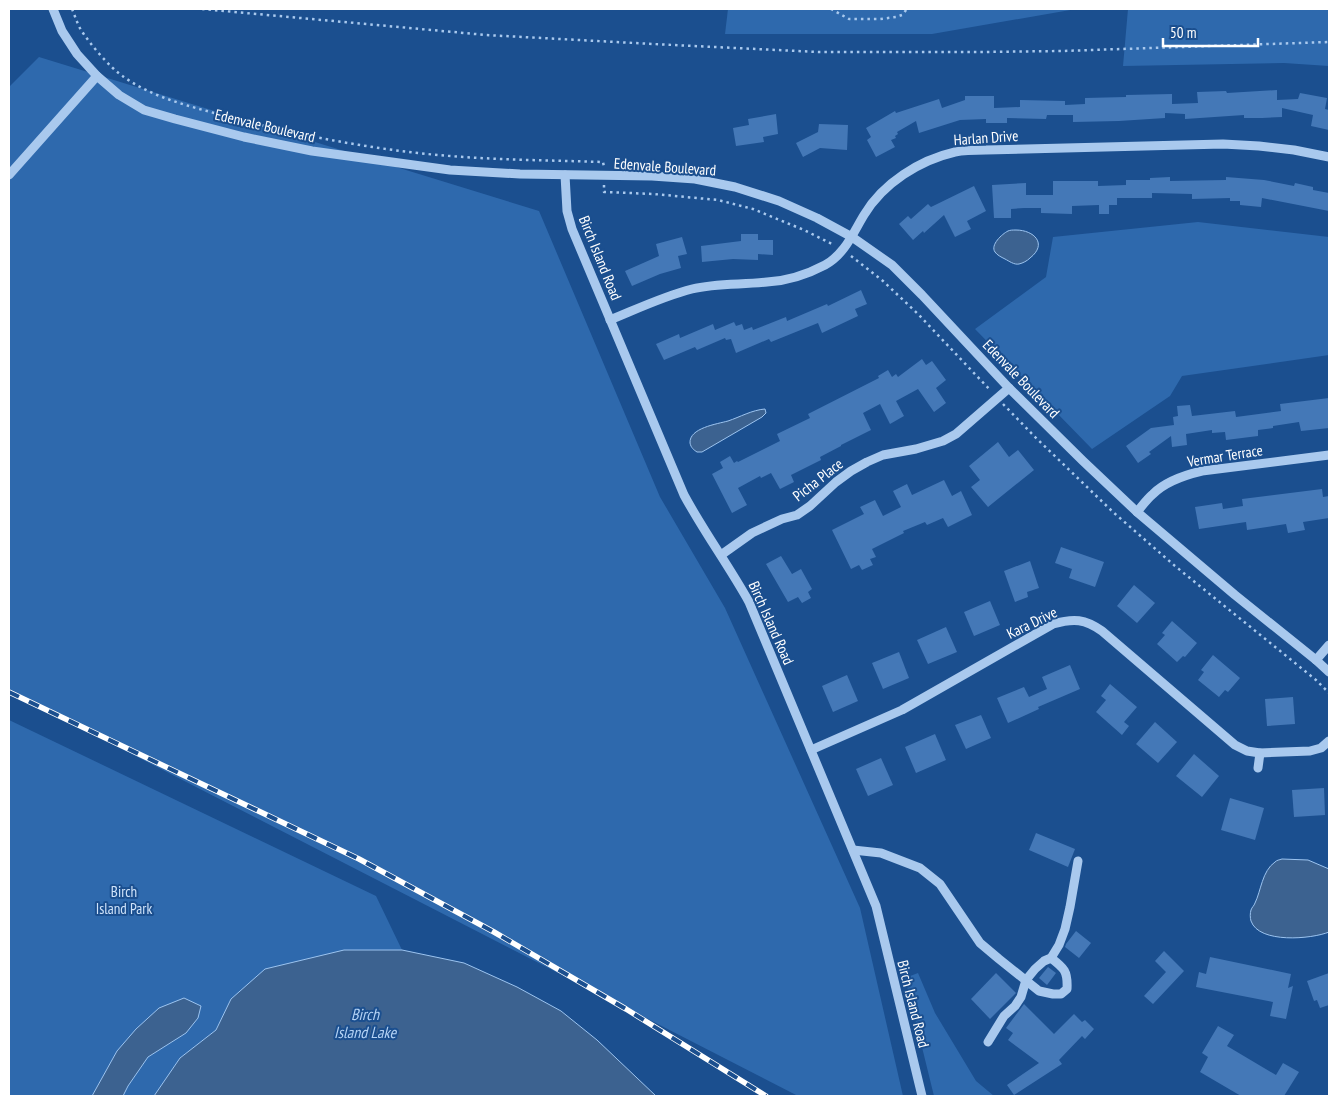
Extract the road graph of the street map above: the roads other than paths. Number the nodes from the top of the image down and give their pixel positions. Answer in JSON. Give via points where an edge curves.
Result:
{"nodes":[{"id":1,"x":53,"y":9,"type":"edge"},
{"id":2,"x":97,"y":76,"type":"junction"},
{"id":3,"x":1329,"y":157,"type":"edge"},
{"id":4,"x":9,"y":175,"type":"edge"},
{"id":5,"x":565,"y":175,"type":"junction"},
{"id":6,"x":852,"y":236,"type":"junction"},
{"id":7,"x":610,"y":320,"type":"junction"},
{"id":8,"x":1010,"y":388,"type":"junction"},
{"id":9,"x":1329,"y":455,"type":"edge"},
{"id":10,"x":1137,"y":512,"type":"junction"},
{"id":11,"x":721,"y":555,"type":"junction"},
{"id":12,"x":1329,"y":645,"type":"edge"},
{"id":13,"x":1316,"y":660,"type":"junction"},
{"id":14,"x":1329,"y":672,"type":"edge"},
{"id":15,"x":1329,"y":742,"type":"edge"},
{"id":16,"x":811,"y":750,"type":"junction"},
{"id":17,"x":1260,"y":753,"type":"junction"},
{"id":18,"x":1258,"y":768,"type":"dead end"},
{"id":19,"x":853,"y":850,"type":"junction"},
{"id":20,"x":1078,"y":860,"type":"dead end"},
{"id":21,"x":1051,"y":958,"type":"junction"},
{"id":22,"x":1026,"y":980,"type":"junction"},
{"id":23,"x":988,"y":1042,"type":"dead end"},
{"id":24,"x":922,"y":1096,"type":"edge"}],
"edges":[{"from":1,"to":2,"type":"street","name":"Edenvale Boulevard","via":[[77,54]]},
{"from":2,"to":4,"type":"street"},
{"from":2,"to":5,"type":"street","name":"Edenvale Boulevard","via":[[144,110],[302,149],[450,170]]},
{"from":3,"to":6,"type":"street","name":"Harlan Drive","via":[[1294,150],[1223,144],[957,152],[930,160],[890,185],[865,213]]},
{"from":5,"to":6,"type":"street","name":"Edenvale Boulevard","via":[[652,176],[735,187],[779,201]]},
{"from":5,"to":7,"type":"street","name":"Birch Island Road","via":[[566,211]]},
{"from":6,"to":7,"type":"street","name":"Harlan Drive","via":[[835,258],[798,276],[770,282],[692,289]]},
{"from":6,"to":8,"type":"street","name":"Edenvale Boulevard","via":[[892,266]]},
{"from":7,"to":11,"type":"street","name":"Birch Island Road","via":[[684,495]]},
{"from":8,"to":10,"type":"street","name":"Edenvale Boulevard"},
{"from":8,"to":11,"type":"street","name":"Picha Place","via":[[956,434],[943,441],[867,462],[836,482],[797,515],[782,518],[752,533]]},
{"from":9,"to":10,"type":"street","name":"Vermar Terrace","via":[[1185,475],[1153,494]]},
{"from":10,"to":13,"type":"street","name":"Edenvale Boulevard"},
{"from":11,"to":16,"type":"street","name":"Birch Island Road","via":[[749,602]]},
{"from":12,"to":13,"type":"street"},
{"from":13,"to":14,"type":"street","name":"Edenvale Boulevard"},
{"from":15,"to":17,"type":"street","name":"Kara Drive","via":[[1310,751]]},
{"from":16,"to":17,"type":"street","name":"Kara Drive","via":[[902,710],[1065,616],[1092,624],[1102,631],[1235,745]]},
{"from":16,"to":19,"type":"street","name":"Birch Island Road"},
{"from":17,"to":18,"type":"street"},
{"from":19,"to":22,"type":"street","via":[[882,853],[920,868],[940,884],[980,943]]},
{"from":19,"to":24,"type":"street","name":"Birch Island Road","via":[[876,906]]},
{"from":20,"to":21,"type":"street","via":[[1065,929]]},
{"from":21,"to":22,"type":"street","via":[[1034,969]]},
{"from":21,"to":22,"type":"street","via":[[1064,968],[1068,978],[1067,989],[1061,994],[1039,991]]},
{"from":22,"to":23,"type":"street","via":[[1021,997]]}]}
